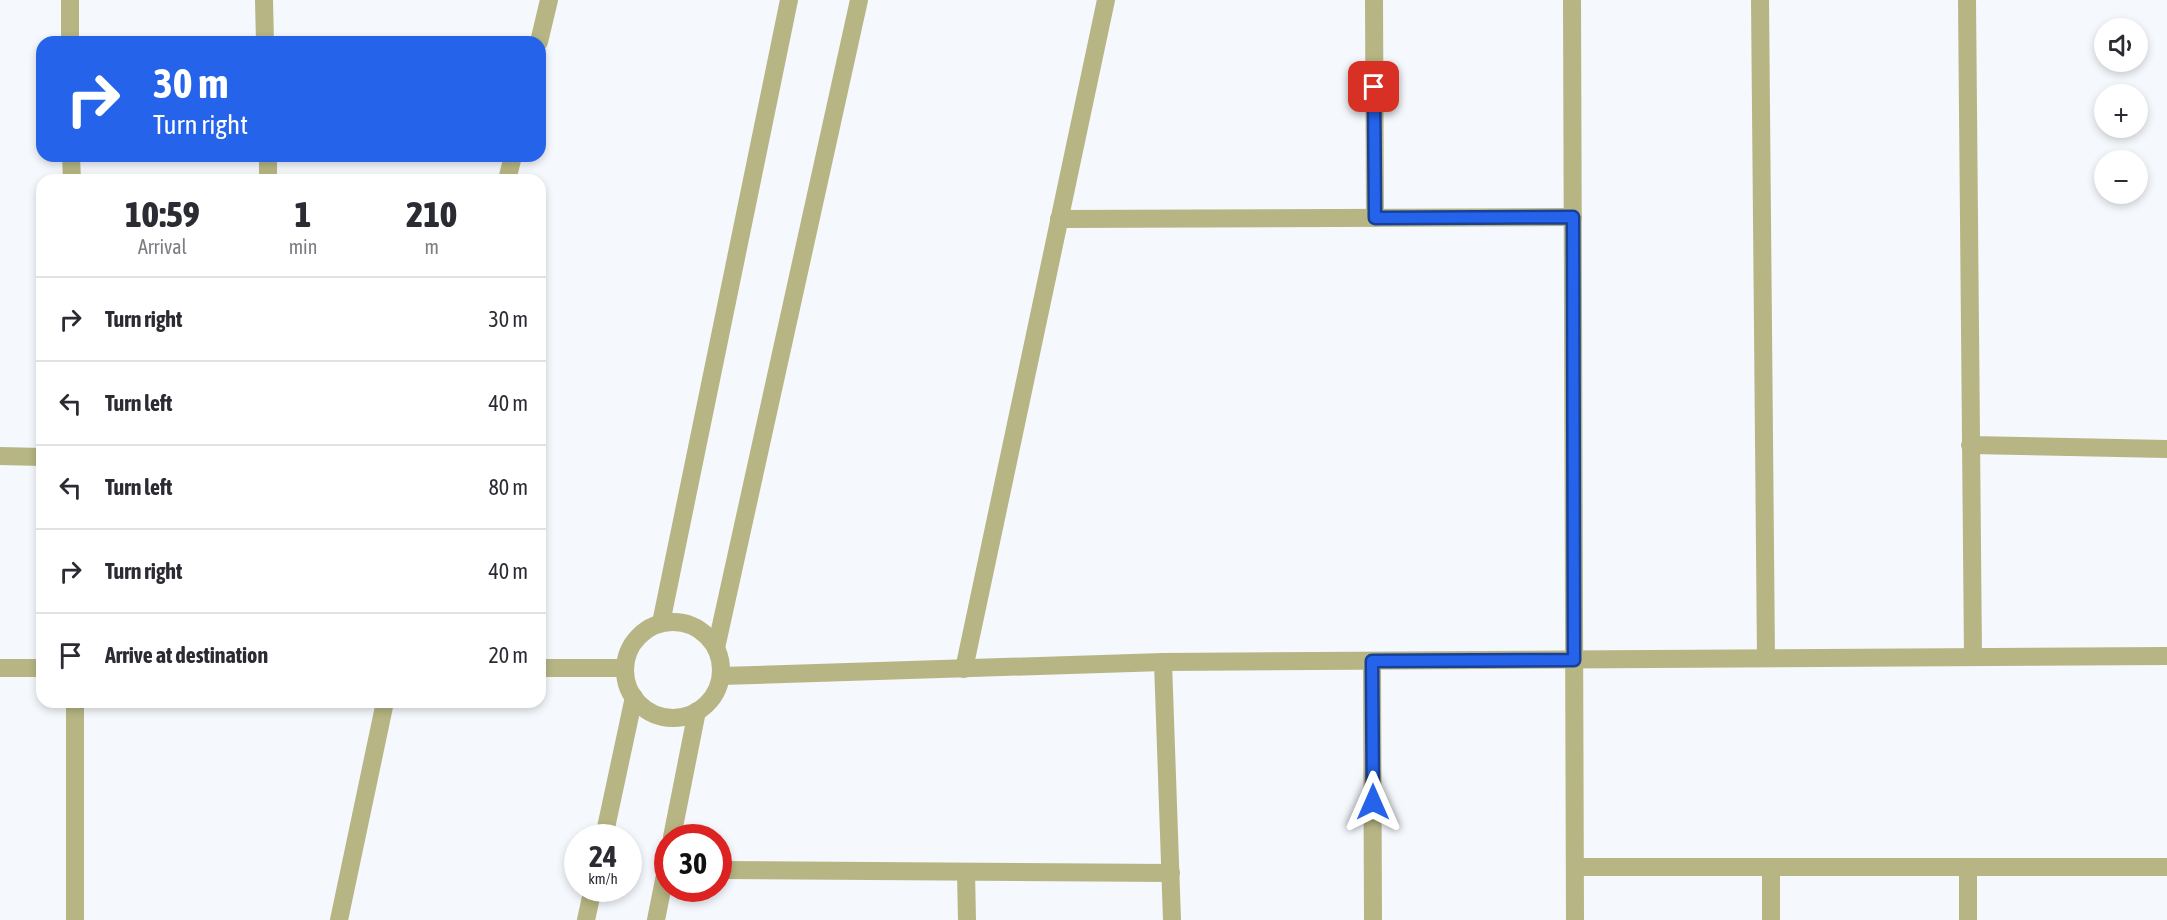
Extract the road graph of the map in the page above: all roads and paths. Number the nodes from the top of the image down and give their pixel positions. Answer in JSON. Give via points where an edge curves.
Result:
{"nodes":[{"id":1,"x":70,"y":0,"type":"edge"},
{"id":2,"x":264,"y":0,"type":"edge"},
{"id":3,"x":549,"y":0,"type":"edge"},
{"id":4,"x":789,"y":0,"type":"edge"},
{"id":5,"x":859,"y":0,"type":"edge"},
{"id":6,"x":1106,"y":0,"type":"edge"},
{"id":7,"x":1374,"y":0,"type":"edge"},
{"id":8,"x":1572,"y":0,"type":"edge"},
{"id":9,"x":1760,"y":0,"type":"edge"},
{"id":10,"x":1966,"y":0,"type":"edge"},
{"id":11,"x":70,"y":36,"type":"edge"},
{"id":12,"x":265,"y":36,"type":"edge"},
{"id":13,"x":540,"y":36,"type":"edge"},
{"id":14,"x":1573,"y":217,"type":"junction"},
{"id":15,"x":1375,"y":218,"type":"junction"},
{"id":16,"x":1059,"y":219,"type":"junction"},
{"id":17,"x":1970,"y":445,"type":"junction"},
{"id":18,"x":2167,"y":449,"type":"edge"},
{"id":19,"x":0,"y":456,"type":"edge"},
{"id":20,"x":36,"y":457,"type":"edge"},
{"id":21,"x":661,"y":623,"type":"junction"},
{"id":22,"x":716,"y":648,"type":"junction"},
{"id":23,"x":2167,"y":656,"type":"edge"},
{"id":24,"x":1972,"y":657,"type":"junction"},
{"id":25,"x":1766,"y":658,"type":"junction"},
{"id":26,"x":1574,"y":660,"type":"junction"},
{"id":27,"x":1372,"y":661,"type":"junction"},
{"id":28,"x":1163,"y":662,"type":"junction"},
{"id":29,"x":0,"y":668,"type":"edge"},
{"id":30,"x":36,"y":668,"type":"edge"},
{"id":31,"x":546,"y":668,"type":"edge"},
{"id":32,"x":625,"y":668,"type":"junction"},
{"id":33,"x":963,"y":669,"type":"junction"},
{"id":34,"x":721,"y":676,"type":"junction"},
{"id":35,"x":633,"y":697,"type":"junction"},
{"id":36,"x":75,"y":708,"type":"edge"},
{"id":37,"x":384,"y":708,"type":"edge"},
{"id":38,"x":697,"y":711,"type":"junction"},
{"id":39,"x":607,"y":824,"type":"edge"},
{"id":40,"x":675,"y":824,"type":"edge"},
{"id":41,"x":1575,"y":867,"type":"junction"},
{"id":42,"x":1771,"y":867,"type":"junction"},
{"id":43,"x":2167,"y":867,"type":"edge"},
{"id":44,"x":1968,"y":868,"type":"junction"},
{"id":45,"x":732,"y":870,"type":"edge"},
{"id":46,"x":966,"y":872,"type":"junction"},
{"id":47,"x":1171,"y":873,"type":"junction"},
{"id":48,"x":590,"y":902,"type":"edge"},
{"id":49,"x":660,"y":902,"type":"edge"},
{"id":50,"x":75,"y":920,"type":"edge"},
{"id":51,"x":339,"y":920,"type":"edge"},
{"id":52,"x":586,"y":920,"type":"edge"},
{"id":53,"x":656,"y":920,"type":"edge"},
{"id":54,"x":967,"y":920,"type":"edge"},
{"id":55,"x":1172,"y":920,"type":"edge"},
{"id":56,"x":1373,"y":920,"type":"edge"},
{"id":57,"x":1575,"y":920,"type":"edge"},
{"id":58,"x":1772,"y":920,"type":"edge"},
{"id":59,"x":1968,"y":920,"type":"edge"}],
"edges":[{"from":1,"to":11,"type":"street"},
{"from":2,"to":12,"type":"street"},
{"from":3,"to":13,"type":"street"},
{"from":4,"to":21,"type":"street"},
{"from":5,"to":22,"type":"street"},
{"from":6,"to":16,"type":"street"},
{"from":7,"to":15,"type":"street"},
{"from":8,"to":14,"type":"street"},
{"from":9,"to":25,"type":"street"},
{"from":10,"to":17,"type":"street"},
{"from":14,"to":15,"type":"street"},
{"from":14,"to":26,"type":"street"},
{"from":15,"to":16,"type":"street"},
{"from":16,"to":33,"type":"street"},
{"from":17,"to":18,"type":"street"},
{"from":17,"to":24,"type":"street"},
{"from":19,"to":20,"type":"street"},
{"from":21,"to":22,"type":"street","via":[[693,626],[707,635]]},
{"from":21,"to":32,"type":"street","via":[[636,640]]},
{"from":22,"to":34,"type":"street"},
{"from":23,"to":24,"type":"street"},
{"from":24,"to":25,"type":"street"},
{"from":25,"to":26,"type":"street"},
{"from":26,"to":27,"type":"street"},
{"from":26,"to":41,"type":"street"},
{"from":27,"to":28,"type":"street"},
{"from":27,"to":56,"type":"street"},
{"from":28,"to":33,"type":"street"},
{"from":28,"to":47,"type":"street"},
{"from":29,"to":30,"type":"street"},
{"from":31,"to":32,"type":"street"},
{"from":32,"to":35,"type":"street"},
{"from":33,"to":34,"type":"street"},
{"from":34,"to":38,"type":"street","via":[[709,702]]},
{"from":35,"to":38,"type":"street","via":[[643,707],[669,717],[684,717]]},
{"from":35,"to":39,"type":"street"},
{"from":36,"to":50,"type":"street"},
{"from":37,"to":51,"type":"street"},
{"from":38,"to":40,"type":"street"},
{"from":41,"to":42,"type":"street"},
{"from":41,"to":57,"type":"street"},
{"from":42,"to":44,"type":"street"},
{"from":42,"to":58,"type":"street"},
{"from":43,"to":44,"type":"street"},
{"from":44,"to":59,"type":"street"},
{"from":45,"to":46,"type":"street"},
{"from":46,"to":47,"type":"street"},
{"from":46,"to":54,"type":"street"},
{"from":47,"to":55,"type":"street"},
{"from":48,"to":52,"type":"street"},
{"from":49,"to":53,"type":"street"}]}
